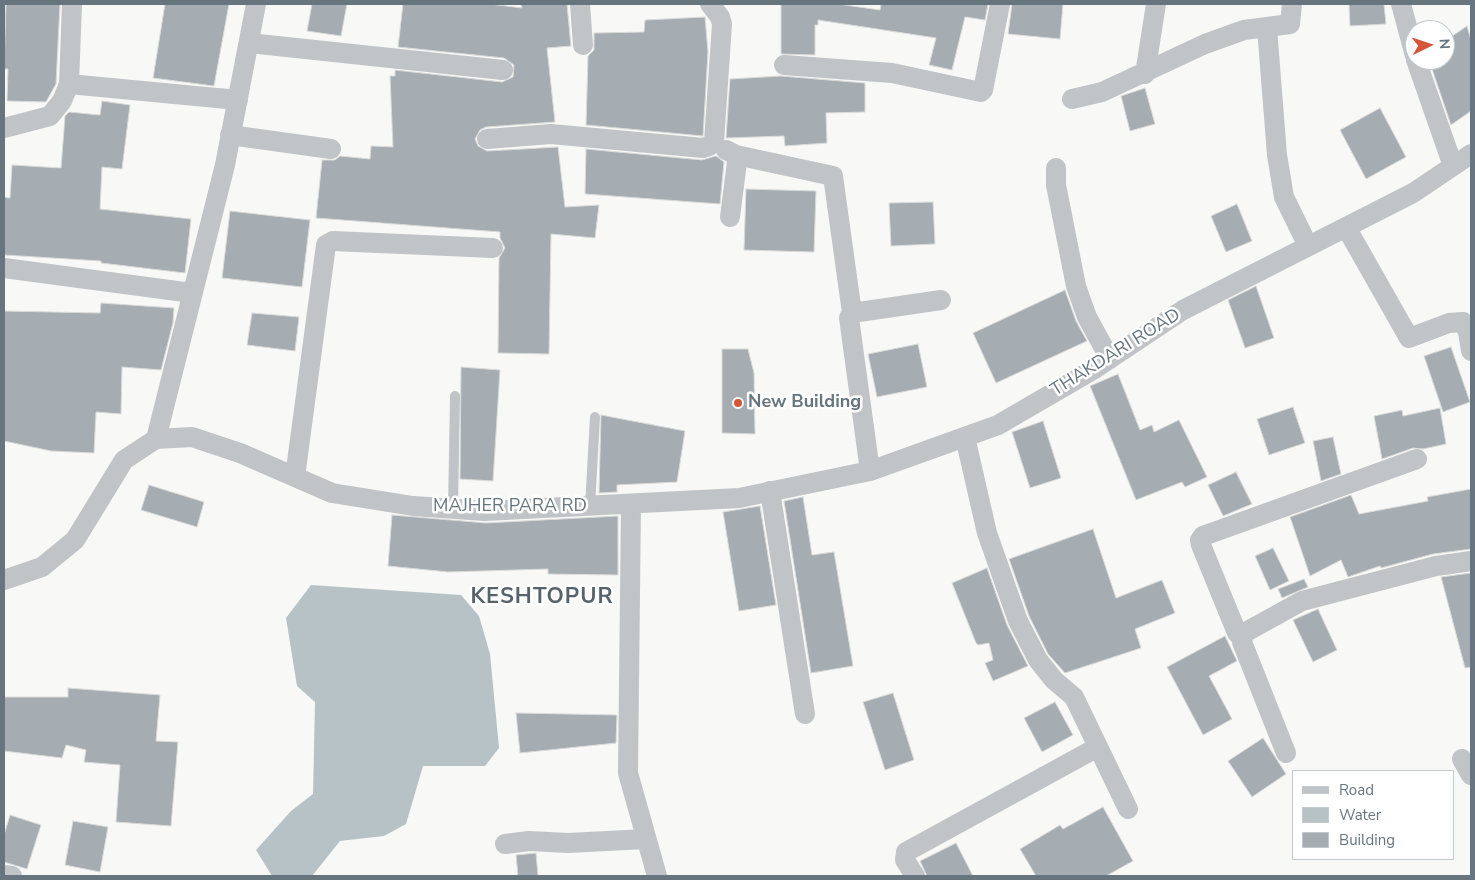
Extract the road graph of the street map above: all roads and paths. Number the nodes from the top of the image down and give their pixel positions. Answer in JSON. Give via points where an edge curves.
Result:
{"nodes":[{"id":1,"x":72,"y":4,"type":"edge"},
{"id":2,"x":256,"y":4,"type":"edge"},
{"id":3,"x":580,"y":4,"type":"edge"},
{"id":4,"x":710,"y":4,"type":"edge"},
{"id":5,"x":1000,"y":4,"type":"edge"},
{"id":6,"x":1156,"y":4,"type":"edge"},
{"id":7,"x":1292,"y":4,"type":"edge"},
{"id":8,"x":1401,"y":4,"type":"edge"},
{"id":9,"x":1405,"y":20,"type":"edge"},
{"id":10,"x":1267,"y":28,"type":"junction"},
{"id":11,"x":249,"y":43,"type":"junction"},
{"id":12,"x":583,"y":45,"type":"dead end"},
{"id":13,"x":784,"y":65,"type":"dead end"},
{"id":14,"x":503,"y":70,"type":"dead end"},
{"id":15,"x":1419,"y":70,"type":"edge"},
{"id":16,"x":1145,"y":74,"type":"junction"},
{"id":17,"x":69,"y":84,"type":"junction"},
{"id":18,"x":1072,"y":99,"type":"dead end"},
{"id":19,"x":238,"y":100,"type":"junction"},
{"id":20,"x":4,"y":128,"type":"edge"},
{"id":21,"x":230,"y":135,"type":"junction"},
{"id":22,"x":487,"y":139,"type":"dead end"},
{"id":23,"x":709,"y":146,"type":"junction"},
{"id":24,"x":331,"y":149,"type":"dead end"},
{"id":25,"x":1471,"y":154,"type":"edge"},
{"id":26,"x":736,"y":155,"type":"junction"},
{"id":27,"x":1453,"y":166,"type":"junction"},
{"id":28,"x":1056,"y":168,"type":"dead end"},
{"id":29,"x":730,"y":217,"type":"dead end"},
{"id":30,"x":1346,"y":227,"type":"junction"},
{"id":31,"x":1308,"y":246,"type":"junction"},
{"id":32,"x":493,"y":248,"type":"dead end"},
{"id":33,"x":4,"y":268,"type":"edge"},
{"id":34,"x":192,"y":293,"type":"junction"},
{"id":35,"x":941,"y":300,"type":"dead end"},
{"id":36,"x":852,"y":312,"type":"junction"},
{"id":37,"x":1471,"y":351,"type":"edge"},
{"id":38,"x":1110,"y":359,"type":"junction"},
{"id":39,"x":455,"y":396,"type":"dead end"},
{"id":40,"x":595,"y":417,"type":"dead end"},
{"id":41,"x":965,"y":437,"type":"junction"},
{"id":42,"x":156,"y":439,"type":"junction"},
{"id":43,"x":1417,"y":459,"type":"dead end"},
{"id":44,"x":870,"y":471,"type":"junction"},
{"id":45,"x":295,"y":477,"type":"junction"},
{"id":46,"x":770,"y":491,"type":"junction"},
{"id":47,"x":739,"y":498,"type":"joint"},
{"id":48,"x":631,"y":504,"type":"junction"},
{"id":49,"x":590,"y":507,"type":"junction"},
{"id":50,"x":453,"y":509,"type":"junction"},
{"id":51,"x":1471,"y":561,"type":"edge"},
{"id":52,"x":4,"y":580,"type":"edge"},
{"id":53,"x":1242,"y":638,"type":"junction"},
{"id":54,"x":805,"y":714,"type":"dead end"},
{"id":55,"x":1098,"y":746,"type":"junction"},
{"id":56,"x":1286,"y":753,"type":"dead end"},
{"id":57,"x":1128,"y":809,"type":"dead end"},
{"id":58,"x":646,"y":839,"type":"junction"},
{"id":59,"x":505,"y":844,"type":"dead end"},
{"id":60,"x":4,"y":875,"type":"edge"},
{"id":61,"x":12,"y":876,"type":"edge"},
{"id":62,"x":657,"y":876,"type":"edge"},
{"id":63,"x":914,"y":876,"type":"edge"}],
"edges":[{"from":1,"to":17,"type":"street"},
{"from":2,"to":11,"type":"street"},
{"from":3,"to":12,"type":"street"},
{"from":4,"to":23,"type":"street","via":[[722,24],[714,142]]},
{"from":5,"to":13,"type":"street","via":[[981,92],[892,73]]},
{"from":6,"to":16,"type":"street"},
{"from":7,"to":10,"type":"street","via":[[1290,24]]},
{"from":8,"to":9,"type":"street"},
{"from":10,"to":16,"type":"street","via":[[1244,30],[1205,44]]},
{"from":10,"to":31,"type":"street","via":[[1277,155],[1284,197]]},
{"from":11,"to":14,"type":"street"},
{"from":11,"to":19,"type":"street"},
{"from":15,"to":27,"type":"street"},
{"from":16,"to":18,"type":"street","via":[[1102,92]]},
{"from":17,"to":19,"type":"street"},
{"from":17,"to":20,"type":"street","via":[[50,116]]},
{"from":19,"to":21,"type":"street"},
{"from":21,"to":24,"type":"street"},
{"from":21,"to":34,"type":"street"},
{"from":22,"to":23,"type":"street","via":[[551,134]]},
{"from":23,"to":26,"type":"street"},
{"from":25,"to":27,"type":"street","name":"THAKDARI ROAD"},
{"from":26,"to":29,"type":"street"},
{"from":26,"to":36,"type":"street","via":[[833,176]]},
{"from":27,"to":30,"type":"street","name":"THAKDARI ROAD","via":[[1413,193]]},
{"from":28,"to":38,"type":"street","via":[[1056,185],[1076,286],[1087,317]]},
{"from":30,"to":31,"type":"street","name":"THAKDARI ROAD"},
{"from":30,"to":37,"type":"street","via":[[1409,338],[1448,323],[1463,322]]},
{"from":31,"to":38,"type":"street","name":"THAKDARI ROAD","via":[[1183,310]]},
{"from":32,"to":45,"type":"street","via":[[334,241],[326,245]]},
{"from":33,"to":34,"type":"street"},
{"from":34,"to":42,"type":"street"},
{"from":35,"to":36,"type":"street"},
{"from":36,"to":44,"type":"street","via":[[849,322]]},
{"from":38,"to":41,"type":"street","name":"THAKDARI ROAD","via":[[998,425]]},
{"from":39,"to":50,"type":"lane"},
{"from":40,"to":49,"type":"lane"},
{"from":41,"to":44,"type":"street","name":"THAKDARI ROAD"},
{"from":41,"to":55,"type":"street","via":[[987,533],[1018,621],[1038,660],[1074,697]]},
{"from":42,"to":45,"type":"street","name":"MAJHER PARA RD","via":[[192,437]]},
{"from":42,"to":52,"type":"street","via":[[124,460],[75,540],[42,567]]},
{"from":43,"to":53,"type":"street","via":[[1203,536],[1201,545],[1237,633]]},
{"from":44,"to":46,"type":"street","name":"THAKDARI ROAD"},
{"from":45,"to":50,"type":"street","name":"MAJHER PARA RD","via":[[332,493]]},
{"from":46,"to":47,"type":"street","name":"THAKDARI ROAD"},
{"from":46,"to":54,"type":"street"},
{"from":47,"to":48,"type":"street","name":"MAJHER PARA RD"},
{"from":48,"to":49,"type":"street","name":"MAJHER PARA RD"},
{"from":48,"to":58,"type":"street","via":[[628,773]]},
{"from":49,"to":50,"type":"street","name":"MAJHER PARA RD"},
{"from":51,"to":53,"type":"street","via":[[1436,566],[1302,601],[1244,633]]},
{"from":53,"to":56,"type":"street"},
{"from":55,"to":57,"type":"street"},
{"from":55,"to":63,"type":"street","via":[[906,852],[905,860]]},
{"from":58,"to":59,"type":"street"},
{"from":58,"to":62,"type":"street"},
{"from":60,"to":61,"type":"street"}]}
